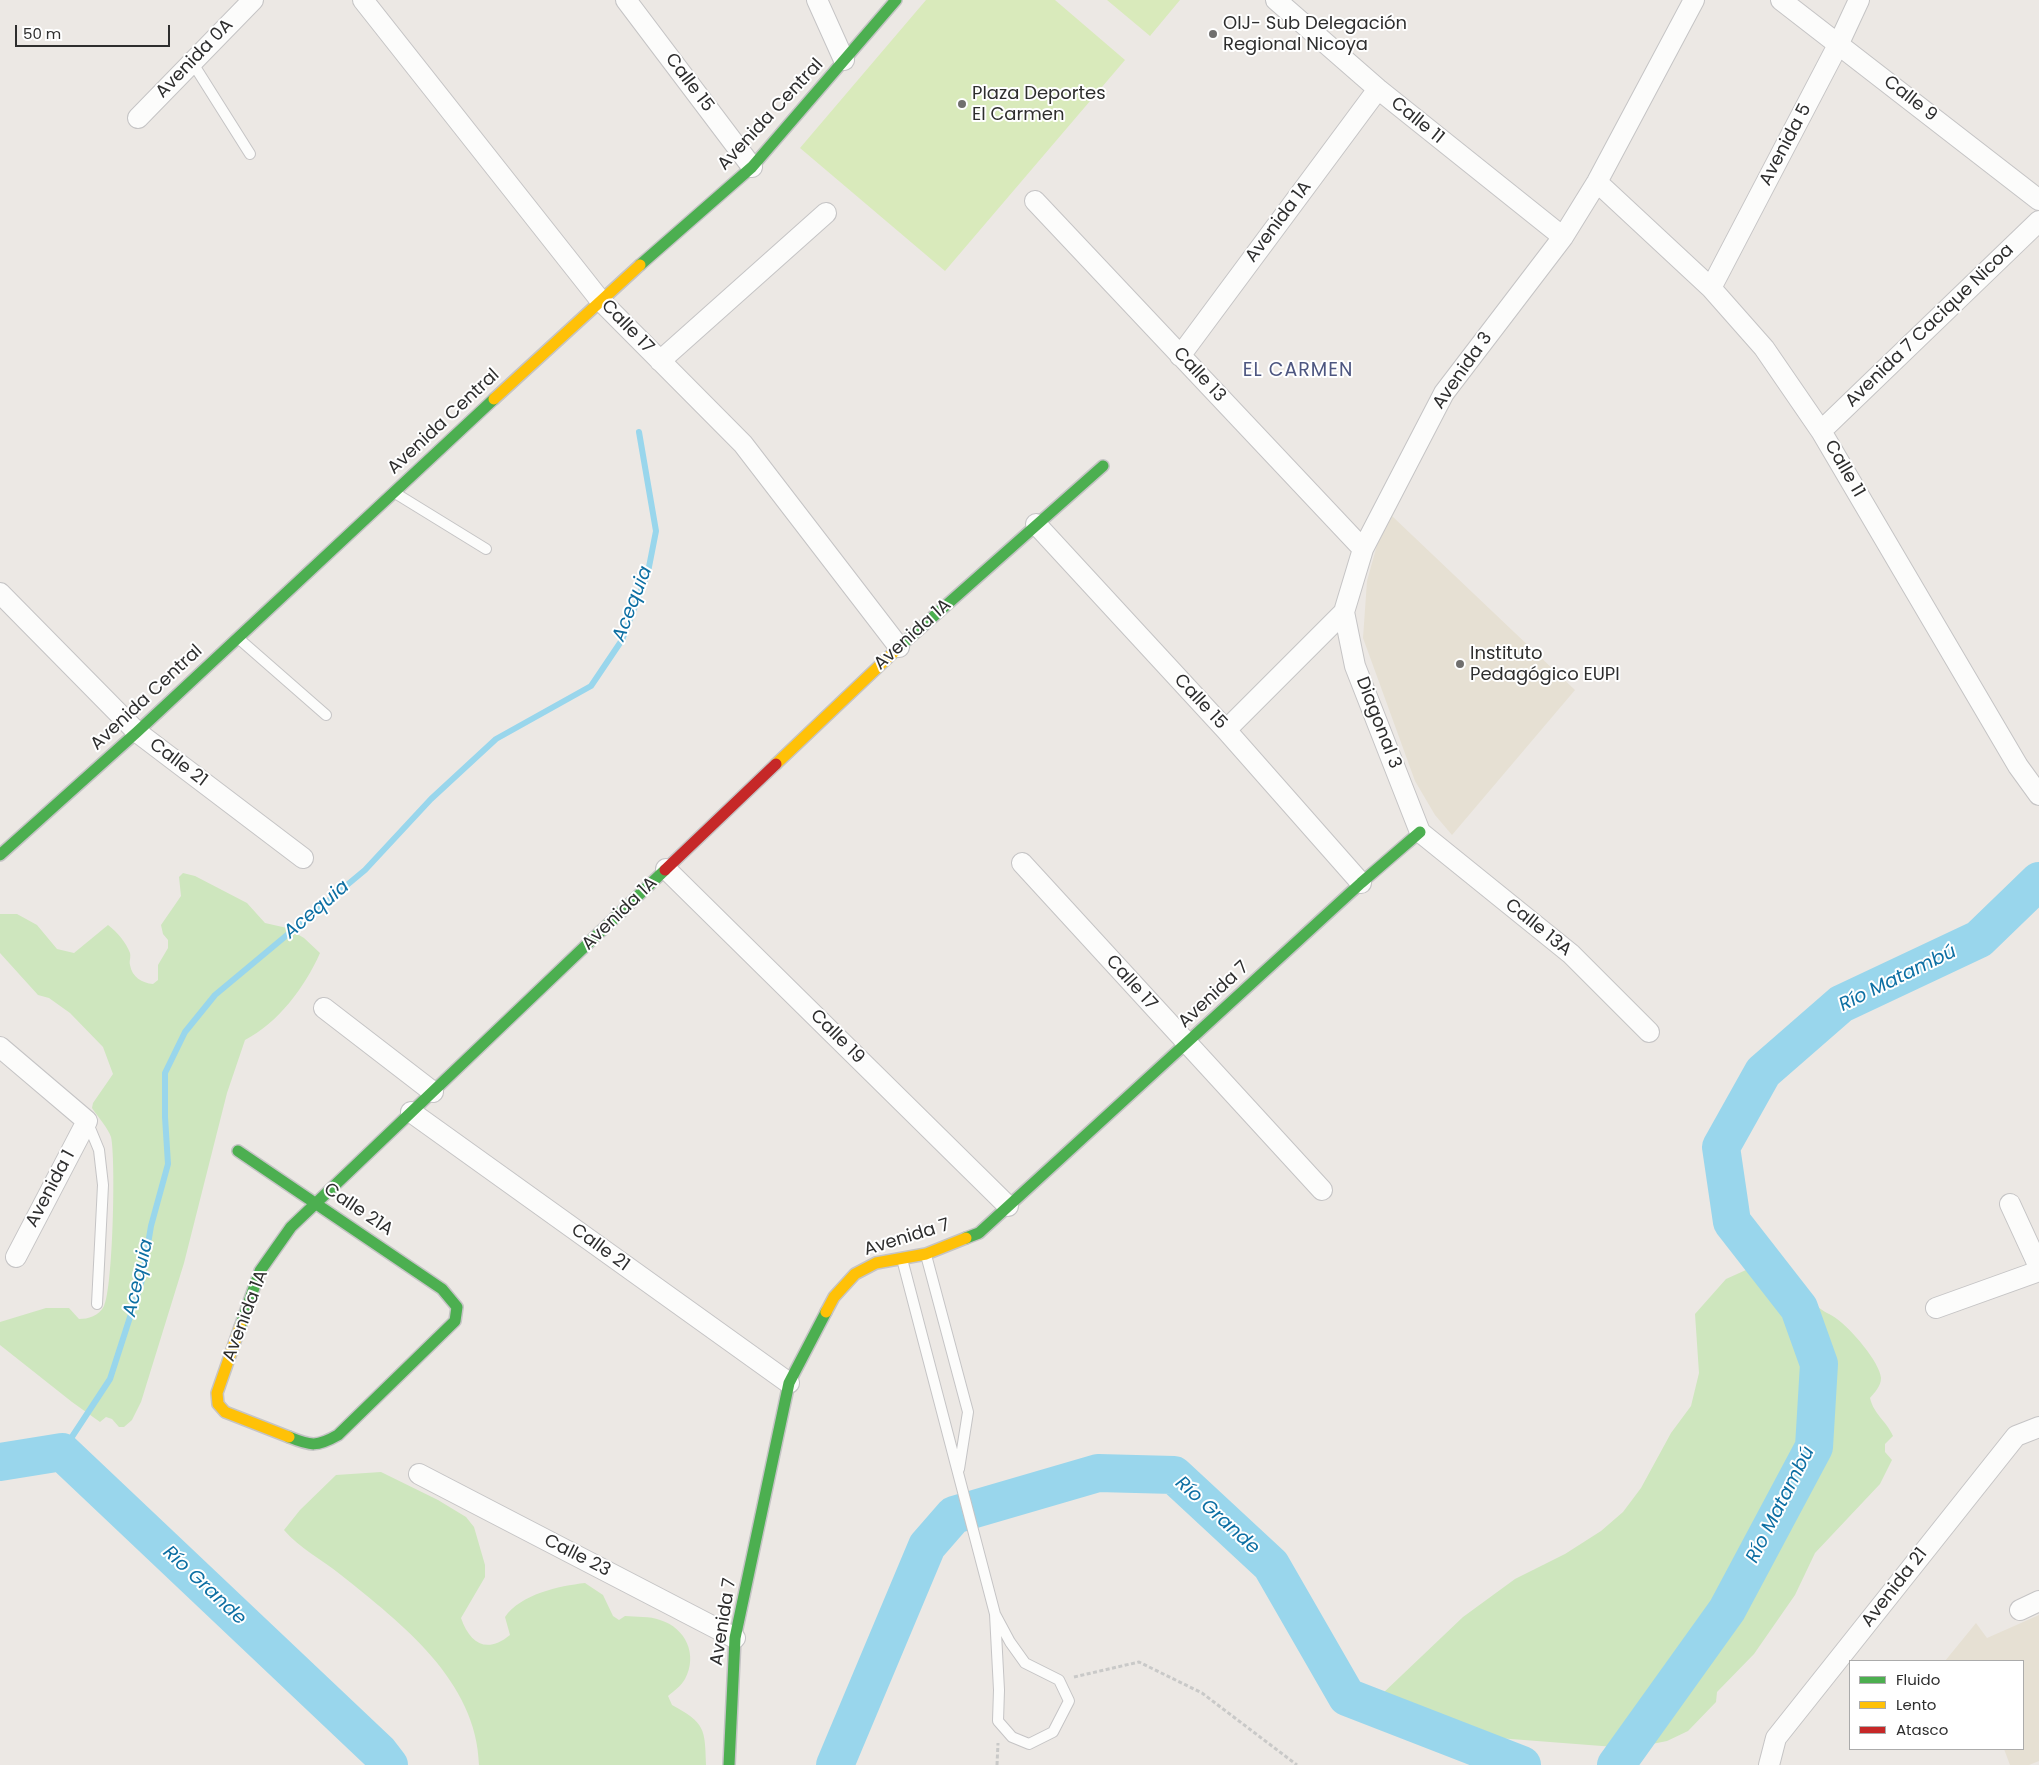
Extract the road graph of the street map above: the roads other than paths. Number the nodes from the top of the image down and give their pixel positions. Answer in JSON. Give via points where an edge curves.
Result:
{"nodes":[{"id":1,"x":253,"y":0,"type":"edge"},
{"id":2,"x":363,"y":0,"type":"edge"},
{"id":3,"x":626,"y":0,"type":"edge"},
{"id":4,"x":817,"y":0,"type":"edge"},
{"id":5,"x":896,"y":0,"type":"edge"},
{"id":6,"x":1694,"y":0,"type":"edge"},
{"id":7,"x":1781,"y":0,"type":"edge"},
{"id":8,"x":1859,"y":0,"type":"edge"},
{"id":9,"x":1281,"y":2,"type":"edge"},
{"id":10,"x":1839,"y":43,"type":"junction"},
{"id":11,"x":844,"y":60,"type":"junction"},
{"id":12,"x":192,"y":62,"type":"junction"},
{"id":13,"x":1378,"y":89,"type":"junction"},
{"id":14,"x":138,"y":118,"type":"dead end"},
{"id":15,"x":250,"y":154,"type":"dead end"},
{"id":16,"x":752,"y":167,"type":"junction"},
{"id":17,"x":1597,"y":182,"type":"junction"},
{"id":18,"x":2039,"y":200,"type":"edge"},
{"id":19,"x":1035,"y":201,"type":"dead end"},
{"id":20,"x":826,"y":213,"type":"dead end"},
{"id":21,"x":2039,"y":221,"type":"edge"},
{"id":22,"x":1563,"y":237,"type":"junction"},
{"id":23,"x":1711,"y":288,"type":"junction"},
{"id":24,"x":600,"y":300,"type":"junction"},
{"id":25,"x":1180,"y":356,"type":"junction"},
{"id":26,"x":660,"y":361,"type":"junction"},
{"id":27,"x":1821,"y":431,"type":"junction"},
{"id":28,"x":1103,"y":466,"type":"dead end"},
{"id":29,"x":394,"y":492,"type":"junction"},
{"id":30,"x":1036,"y":524,"type":"junction"},
{"id":31,"x":486,"y":549,"type":"dead end"},
{"id":32,"x":1363,"y":549,"type":"junction"},
{"id":33,"x":0,"y":593,"type":"edge"},
{"id":34,"x":1344,"y":612,"type":"junction"},
{"id":35,"x":238,"y":638,"type":"junction"},
{"id":36,"x":899,"y":647,"type":"junction"},
{"id":37,"x":326,"y":715,"type":"dead end"},
{"id":38,"x":1226,"y":730,"type":"junction"},
{"id":39,"x":137,"y":732,"type":"junction"},
{"id":40,"x":2039,"y":795,"type":"edge"},
{"id":41,"x":1420,"y":832,"type":"junction"},
{"id":42,"x":0,"y":856,"type":"edge"},
{"id":43,"x":303,"y":858,"type":"dead end"},
{"id":44,"x":1022,"y":863,"type":"dead end"},
{"id":45,"x":666,"y":869,"type":"junction"},
{"id":46,"x":1361,"y":883,"type":"junction"},
{"id":47,"x":324,"y":1008,"type":"dead end"},
{"id":48,"x":1649,"y":1032,"type":"dead end"},
{"id":49,"x":1187,"y":1044,"type":"junction"},
{"id":50,"x":0,"y":1047,"type":"edge"},
{"id":51,"x":433,"y":1092,"type":"junction"},
{"id":52,"x":411,"y":1112,"type":"junction"},
{"id":53,"x":87,"y":1121,"type":"junction"},
{"id":54,"x":238,"y":1151,"type":"dead end"},
{"id":55,"x":1322,"y":1190,"type":"dead end"},
{"id":56,"x":316,"y":1203,"type":"junction"},
{"id":57,"x":2010,"y":1204,"type":"dead end"},
{"id":58,"x":1008,"y":1206,"type":"junction"},
{"id":59,"x":926,"y":1254,"type":"junction"},
{"id":60,"x":16,"y":1257,"type":"dead end"},
{"id":61,"x":902,"y":1258,"type":"junction"},
{"id":62,"x":2039,"y":1269,"type":"edge"},
{"id":63,"x":97,"y":1304,"type":"dead end"},
{"id":64,"x":1936,"y":1308,"type":"dead end"},
{"id":65,"x":789,"y":1383,"type":"junction"},
{"id":66,"x":2039,"y":1427,"type":"edge"},
{"id":67,"x":322,"y":1444,"type":"joint"},
{"id":68,"x":420,"y":1474,"type":"dead end"},
{"id":69,"x":958,"y":1475,"type":"junction"},
{"id":70,"x":2039,"y":1601,"type":"edge"},
{"id":71,"x":2020,"y":1610,"type":"dead end"},
{"id":72,"x":995,"y":1614,"type":"junction"},
{"id":73,"x":735,"y":1638,"type":"junction"},
{"id":74,"x":729,"y":1765,"type":"edge"},
{"id":75,"x":1770,"y":1765,"type":"edge"}],
"edges":[{"from":1,"to":12,"type":"street","name":"Avenida 0A"},
{"from":2,"to":24,"type":"street","name":"Calle 17"},
{"from":3,"to":16,"type":"street","name":"Calle 15"},
{"from":4,"to":11,"type":"street"},
{"from":5,"to":11,"type":"street","name":"Avenida Central"},
{"from":6,"to":17,"type":"street","name":"Avenida 3"},
{"from":7,"to":10,"type":"street","name":"Calle 9"},
{"from":8,"to":10,"type":"street","name":"Avenida 5"},
{"from":9,"to":13,"type":"street","name":"Calle 11"},
{"from":10,"to":18,"type":"street","name":"Calle 9"},
{"from":10,"to":23,"type":"street","name":"Avenida 5"},
{"from":11,"to":16,"type":"street","name":"Avenida Central"},
{"from":12,"to":14,"type":"street","name":"Avenida 0A"},
{"from":12,"to":15,"type":"lane"},
{"from":13,"to":22,"type":"street","name":"Calle 11"},
{"from":13,"to":25,"type":"street","name":"Avenida 1A"},
{"from":16,"to":24,"type":"street","name":"Avenida Central"},
{"from":17,"to":22,"type":"street","name":"Avenida 3"},
{"from":17,"to":23,"type":"street","name":"Calle 11"},
{"from":19,"to":25,"type":"street","name":"Calle 13"},
{"from":20,"to":26,"type":"street"},
{"from":21,"to":27,"type":"street","name":"Avenida 7 Cacique Nicoa"},
{"from":22,"to":32,"type":"street","name":"Avenida 3","via":[[1444,393]]},
{"from":23,"to":27,"type":"street","name":"Calle 11","via":[[1764,348]]},
{"from":24,"to":26,"type":"street","name":"Calle 17"},
{"from":24,"to":29,"type":"street","name":"Avenida Central"},
{"from":25,"to":32,"type":"street","name":"Calle 13"},
{"from":26,"to":36,"type":"street","name":"Calle 17","via":[[743,444]]},
{"from":27,"to":40,"type":"street","name":"Calle 11","via":[[2018,766]]},
{"from":28,"to":30,"type":"street","name":"Avenida 1A"},
{"from":29,"to":31,"type":"lane"},
{"from":29,"to":35,"type":"street","name":"Avenida Central"},
{"from":30,"to":36,"type":"street","name":"Avenida 1A"},
{"from":30,"to":38,"type":"street","name":"Calle 15"},
{"from":32,"to":34,"type":"street","name":"Avenida 3"},
{"from":33,"to":39,"type":"street","name":"Calle 21"},
{"from":34,"to":38,"type":"street","name":"Avenida 3"},
{"from":34,"to":41,"type":"street","name":"Diagonal 3","via":[[1355,666]]},
{"from":35,"to":37,"type":"lane"},
{"from":35,"to":39,"type":"street","name":"Avenida Central"},
{"from":36,"to":45,"type":"street","name":"Avenida 1A"},
{"from":38,"to":46,"type":"street","name":"Calle 15"},
{"from":39,"to":42,"type":"street","name":"Avenida Central"},
{"from":39,"to":43,"type":"street","name":"Calle 21"},
{"from":41,"to":46,"type":"street","name":"Avenida 7"},
{"from":41,"to":48,"type":"street","name":"Calle 13A","via":[[1571,954]]},
{"from":44,"to":49,"type":"street","name":"Calle 17"},
{"from":45,"to":51,"type":"street","name":"Avenida 1A"},
{"from":45,"to":58,"type":"street","name":"Calle 19"},
{"from":46,"to":49,"type":"street","name":"Avenida 7"},
{"from":47,"to":51,"type":"street"},
{"from":49,"to":55,"type":"street","name":"Calle 17"},
{"from":49,"to":58,"type":"street","name":"Avenida 7"},
{"from":50,"to":53,"type":"street"},
{"from":51,"to":52,"type":"street","name":"Avenida 1A"},
{"from":52,"to":56,"type":"street","name":"Avenida 1A"},
{"from":52,"to":65,"type":"street","name":"Calle 21"},
{"from":53,"to":60,"type":"street","name":"Avenida 1"},
{"from":53,"to":63,"type":"lane","via":[[99,1150],[103,1184]]},
{"from":54,"to":56,"type":"street","name":"Calle 21A"},
{"from":56,"to":67,"type":"street","name":"Avenida 1A","via":[[291,1227],[260,1271],[217,1393],[218,1404],[225,1412],[308,1445]]},
{"from":56,"to":67,"type":"street","name":"Calle 21A","via":[[442,1289],[456,1301],[459,1311],[455,1321],[338,1435]]},
{"from":57,"to":62,"type":"street"},
{"from":58,"to":59,"type":"street","name":"Avenida 7","via":[[979,1233]]},
{"from":59,"to":61,"type":"street","name":"Avenida 7"},
{"from":59,"to":69,"type":"lane","via":[[968,1412]]},
{"from":61,"to":65,"type":"street","name":"Avenida 7","via":[[876,1263],[855,1274],[834,1297]]},
{"from":61,"to":69,"type":"lane"},
{"from":62,"to":64,"type":"street"},
{"from":65,"to":73,"type":"street","name":"Avenida 7"},
{"from":66,"to":75,"type":"street","name":"Avenida 21","via":[[2016,1436],[1776,1738]]},
{"from":68,"to":73,"type":"street","name":"Calle 23"},
{"from":69,"to":72,"type":"lane"},
{"from":70,"to":71,"type":"street"},
{"from":72,"to":72,"type":"lane","via":[[1026,1663],[1059,1680],[1069,1701],[1052,1732],[1028,1744],[1012,1737],[998,1721],[1000,1690]]},
{"from":73,"to":74,"type":"street","name":"Avenida 7"}]}
